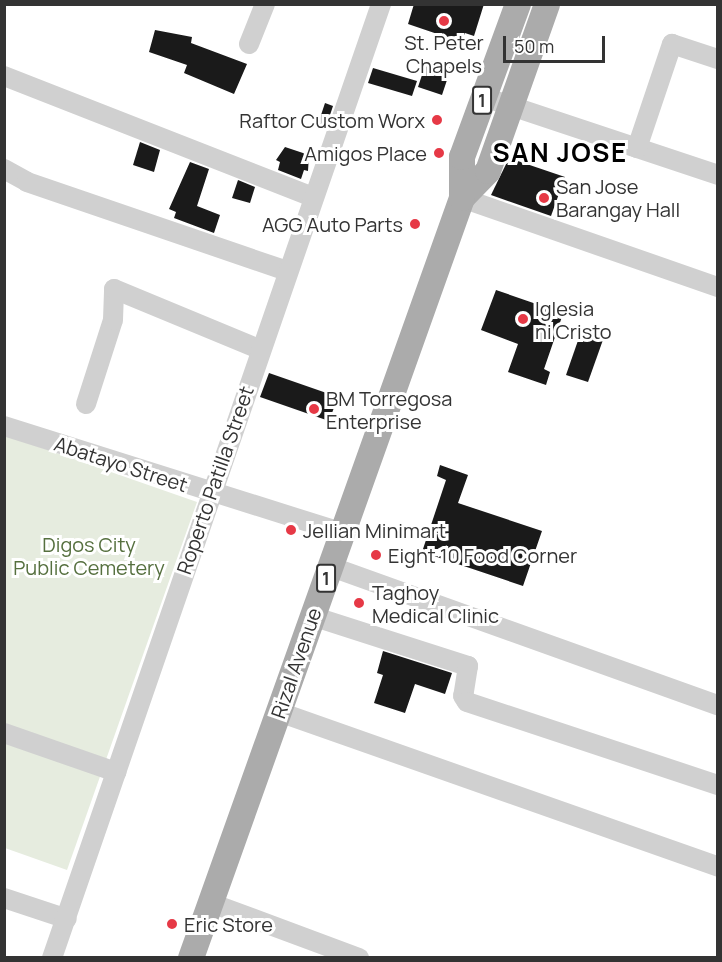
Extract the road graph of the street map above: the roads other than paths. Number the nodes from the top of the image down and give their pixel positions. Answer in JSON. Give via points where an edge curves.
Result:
{"nodes":[{"id":1,"x":265,"y":4,"type":"edge"},
{"id":2,"x":381,"y":4,"type":"edge"},
{"id":3,"x":518,"y":4,"type":"edge"},
{"id":4,"x":548,"y":4,"type":"edge"},
{"id":5,"x":249,"y":44,"type":"dead end"},
{"id":6,"x":717,"y":59,"type":"edge"},
{"id":7,"x":4,"y":76,"type":"edge"},
{"id":8,"x":484,"y":97,"type":"junction"},
{"id":9,"x":511,"y":106,"type":"junction"},
{"id":10,"x":637,"y":148,"type":"junction"},
{"id":11,"x":4,"y":170,"type":"edge"},
{"id":12,"x":717,"y":175,"type":"edge"},
{"id":13,"x":313,"y":197,"type":"junction"},
{"id":14,"x":462,"y":198,"type":"junction"},
{"id":15,"x":287,"y":271,"type":"junction"},
{"id":16,"x":717,"y":287,"type":"edge"},
{"id":17,"x":259,"y":349,"type":"junction"},
{"id":18,"x":86,"y":404,"type":"dead end"},
{"id":19,"x":4,"y":426,"type":"edge"},
{"id":20,"x":211,"y":492,"type":"junction"},
{"id":21,"x":341,"y":532,"type":"junction"},
{"id":22,"x":329,"y":566,"type":"junction"},
{"id":23,"x":312,"y":616,"type":"junction"},
{"id":24,"x":717,"y":705,"type":"edge"},
{"id":25,"x":279,"y":712,"type":"junction"},
{"id":26,"x":4,"y":733,"type":"edge"},
{"id":27,"x":116,"y":772,"type":"junction"},
{"id":28,"x":717,"y":785,"type":"edge"},
{"id":29,"x":717,"y":867,"type":"edge"},
{"id":30,"x":4,"y":898,"type":"edge"},
{"id":31,"x":211,"y":903,"type":"junction"},
{"id":32,"x":67,"y":919,"type":"junction"},
{"id":33,"x":52,"y":957,"type":"edge"},
{"id":34,"x":191,"y":957,"type":"edge"},
{"id":35,"x":359,"y":957,"type":"edge"}],
"edges":[{"from":1,"to":5,"type":"street"},
{"from":2,"to":13,"type":"street","name":"Roperto Patilla Street"},
{"from":3,"to":8,"type":"main road","name":"Rizal Avenue","number":"1"},
{"from":4,"to":9,"type":"main road","name":"Rizal Avenue","number":"1"},
{"from":6,"to":10,"type":"street","via":[[672,44]]},
{"from":7,"to":13,"type":"street"},
{"from":8,"to":9,"type":"street"},
{"from":8,"to":14,"type":"main road","name":"Rizal Avenue","number":"1","via":[[462,157]]},
{"from":9,"to":10,"type":"street"},
{"from":9,"to":14,"type":"main road","name":"Rizal Avenue","number":"1","via":[[488,171]]},
{"from":10,"to":12,"type":"street"},
{"from":11,"to":15,"type":"street","via":[[27,182]]},
{"from":13,"to":15,"type":"street","name":"Roperto Patilla Street"},
{"from":14,"to":16,"type":"street"},
{"from":14,"to":21,"type":"main road","name":"Rizal Avenue","number":"1"},
{"from":15,"to":17,"type":"street","name":"Roperto Patilla Street"},
{"from":17,"to":18,"type":"street","via":[[114,289],[113,320]]},
{"from":17,"to":20,"type":"street","name":"Roperto Patilla Street"},
{"from":19,"to":20,"type":"street","name":"Abatayo Street"},
{"from":20,"to":21,"type":"street","name":"Abatayo Street"},
{"from":20,"to":27,"type":"street","name":"Roperto Patilla Street"},
{"from":21,"to":22,"type":"main road","name":"Rizal Avenue","number":"1"},
{"from":22,"to":23,"type":"main road","name":"Rizal Avenue","number":"1"},
{"from":22,"to":24,"type":"street"},
{"from":23,"to":25,"type":"main road","name":"Rizal Avenue","number":"1"},
{"from":23,"to":28,"type":"street","via":[[468,666],[463,696],[471,704]]},
{"from":25,"to":29,"type":"street"},
{"from":25,"to":31,"type":"main road","name":"Rizal Avenue","number":"1"},
{"from":26,"to":27,"type":"street"},
{"from":27,"to":32,"type":"street","name":"Roperto Patilla Street"},
{"from":30,"to":32,"type":"street"},
{"from":31,"to":34,"type":"main road","name":"Rizal Avenue","number":"1"},
{"from":31,"to":35,"type":"street"},
{"from":32,"to":33,"type":"street","name":"Roperto Patilla Street"}]}
